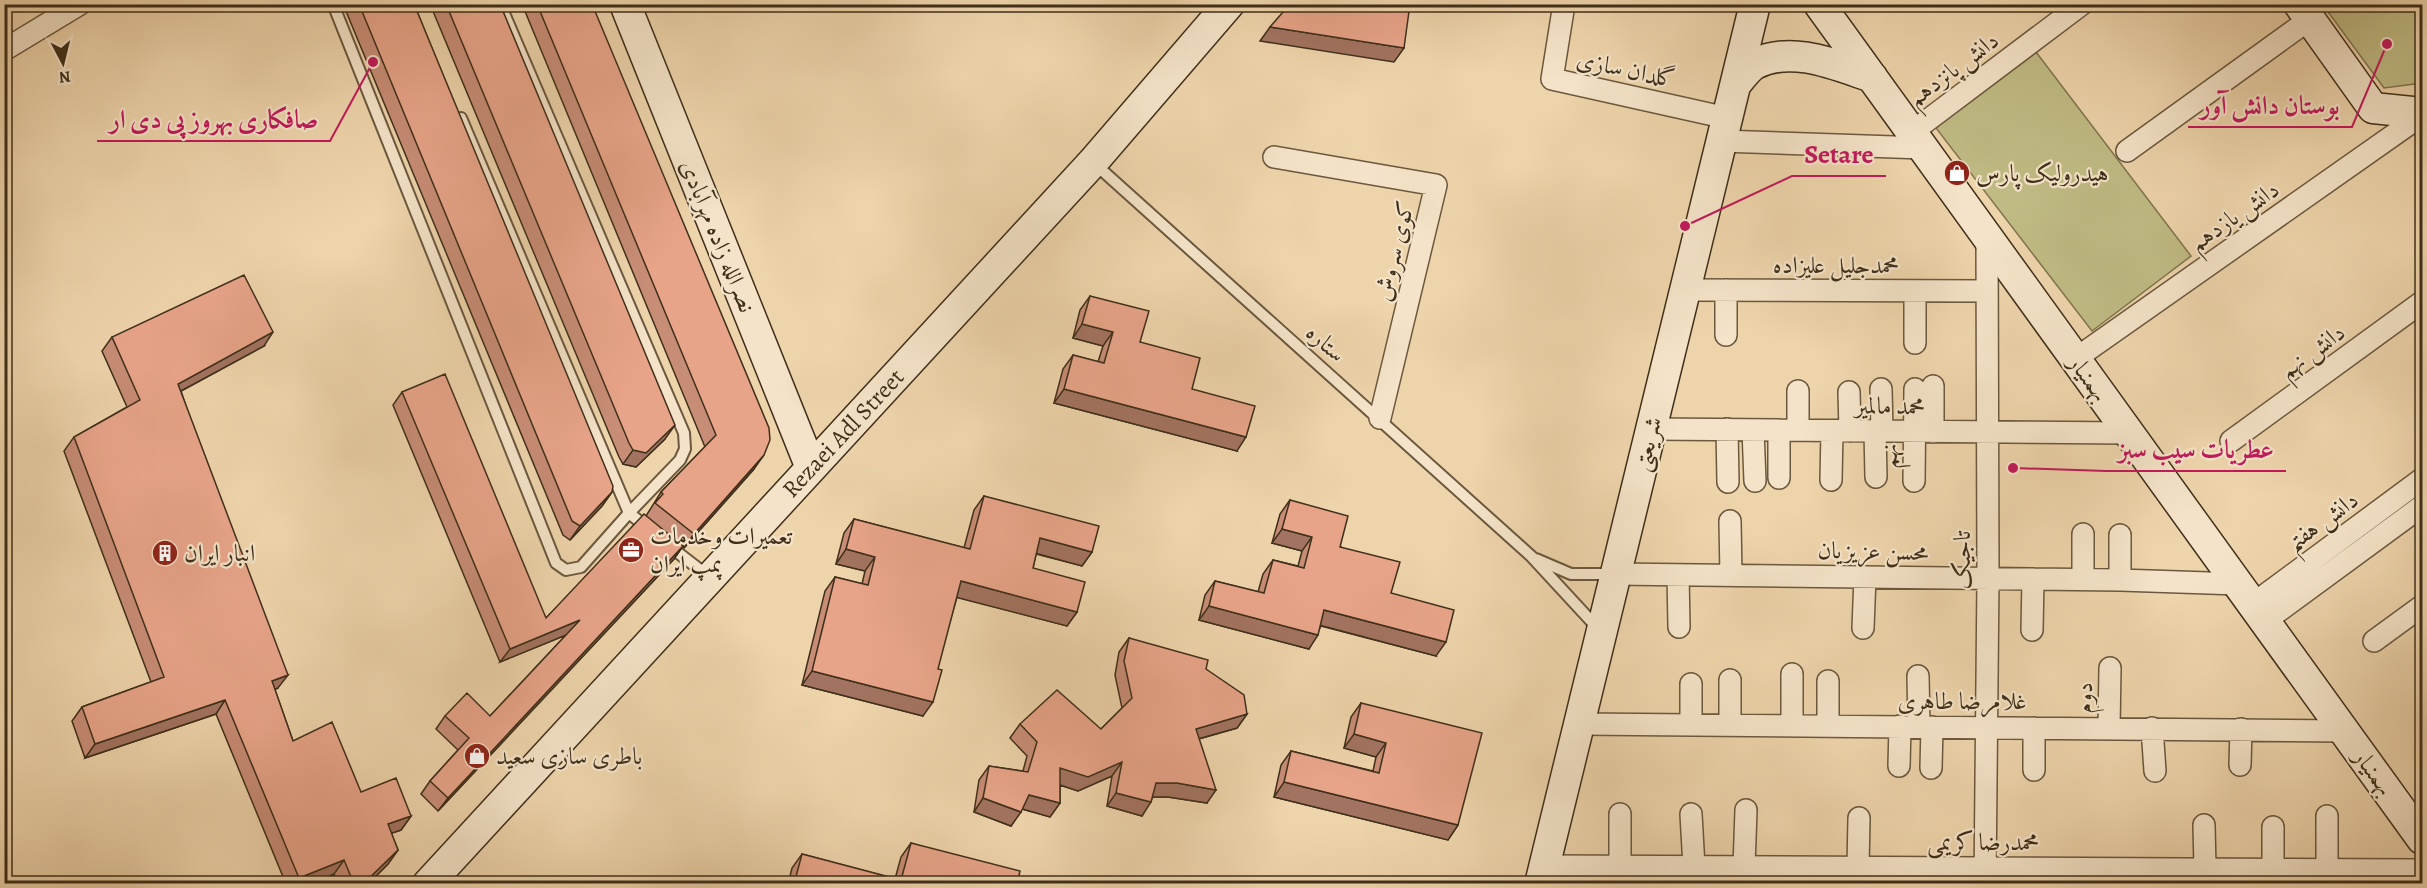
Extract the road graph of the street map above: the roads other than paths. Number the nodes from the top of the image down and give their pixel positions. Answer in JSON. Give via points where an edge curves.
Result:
{"nodes":[{"id":1,"x":80,"y":4,"type":"edge"},
{"id":2,"x":333,"y":4,"type":"edge"},
{"id":3,"x":500,"y":4,"type":"edge"},
{"id":4,"x":625,"y":4,"type":"edge"},
{"id":5,"x":1229,"y":4,"type":"edge"},
{"id":6,"x":1564,"y":4,"type":"edge"},
{"id":7,"x":1755,"y":4,"type":"edge"},
{"id":8,"x":1819,"y":4,"type":"edge"},
{"id":9,"x":2082,"y":4,"type":"edge"},
{"id":10,"x":2305,"y":12,"type":"edge"},
{"id":11,"x":4,"y":50,"type":"edge"},
{"id":12,"x":1748,"y":72,"type":"junction"},
{"id":13,"x":1872,"y":77,"type":"junction"},
{"id":14,"x":458,"y":112,"type":"edge"},
{"id":15,"x":2422,"y":114,"type":"edge"},
{"id":16,"x":1730,"y":137,"type":"junction"},
{"id":17,"x":1917,"y":140,"type":"junction"},
{"id":18,"x":2127,"y":151,"type":"dead end"},
{"id":19,"x":1274,"y":157,"type":"dead end"},
{"id":20,"x":1093,"y":162,"type":"junction"},
{"id":21,"x":1987,"y":237,"type":"junction"},
{"id":22,"x":1694,"y":290,"type":"junction"},
{"id":23,"x":1726,"y":290,"type":"junction"},
{"id":24,"x":1915,"y":291,"type":"junction"},
{"id":25,"x":1987,"y":291,"type":"junction"},
{"id":26,"x":2422,"y":302,"type":"edge"},
{"id":27,"x":1726,"y":335,"type":"dead end"},
{"id":28,"x":1916,"y":343,"type":"dead end"},
{"id":29,"x":1680,"y":359,"type":"dead end"},
{"id":30,"x":2075,"y":359,"type":"junction"},
{"id":31,"x":1924,"y":388,"type":"dead end"},
{"id":32,"x":1881,"y":389,"type":"dead end"},
{"id":33,"x":1798,"y":392,"type":"dead end"},
{"id":34,"x":1849,"y":392,"type":"dead end"},
{"id":35,"x":1380,"y":418,"type":"junction"},
{"id":36,"x":1657,"y":429,"type":"junction"},
{"id":37,"x":1727,"y":429,"type":"junction"},
{"id":38,"x":1753,"y":430,"type":"junction"},
{"id":39,"x":1789,"y":430,"type":"junction"},
{"id":40,"x":1841,"y":431,"type":"junction"},
{"id":41,"x":1879,"y":431,"type":"junction"},
{"id":42,"x":1924,"y":432,"type":"junction"},
{"id":43,"x":1988,"y":432,"type":"junction"},
{"id":44,"x":2129,"y":433,"type":"junction"},
{"id":45,"x":2231,"y":441,"type":"dead end"},
{"id":46,"x":811,"y":468,"type":"junction"},
{"id":47,"x":1876,"y":477,"type":"dead end"},
{"id":48,"x":1779,"y":478,"type":"dead end"},
{"id":49,"x":2422,"y":479,"type":"edge"},
{"id":50,"x":1755,"y":480,"type":"dead end"},
{"id":51,"x":1831,"y":480,"type":"dead end"},
{"id":52,"x":1914,"y":481,"type":"dead end"},
{"id":53,"x":1728,"y":482,"type":"dead end"},
{"id":54,"x":2422,"y":506,"type":"edge"},
{"id":55,"x":629,"y":513,"type":"junction"},
{"id":56,"x":1730,"y":520,"type":"dead end"},
{"id":57,"x":2083,"y":534,"type":"dead end"},
{"id":58,"x":2120,"y":535,"type":"dead end"},
{"id":59,"x":1531,"y":556,"type":"junction"},
{"id":60,"x":1621,"y":574,"type":"junction"},
{"id":61,"x":1678,"y":575,"type":"junction"},
{"id":62,"x":1731,"y":575,"type":"junction"},
{"id":63,"x":1865,"y":577,"type":"junction"},
{"id":64,"x":710,"y":578,"type":"junction"},
{"id":65,"x":1988,"y":578,"type":"junction"},
{"id":66,"x":2033,"y":579,"type":"junction"},
{"id":67,"x":2083,"y":579,"type":"junction"},
{"id":68,"x":2120,"y":580,"type":"junction"},
{"id":69,"x":2252,"y":603,"type":"junction"},
{"id":70,"x":2422,"y":606,"type":"edge"},
{"id":71,"x":1679,"y":627,"type":"dead end"},
{"id":72,"x":1863,"y":628,"type":"dead end"},
{"id":73,"x":2032,"y":630,"type":"dead end"},
{"id":74,"x":1599,"y":638,"type":"junction"},
{"id":75,"x":2374,"y":641,"type":"dead end"},
{"id":76,"x":2110,"y":668,"type":"dead end"},
{"id":77,"x":1792,"y":674,"type":"dead end"},
{"id":78,"x":1918,"y":676,"type":"dead end"},
{"id":79,"x":1737,"y":681,"type":"dead end"},
{"id":80,"x":1828,"y":681,"type":"dead end"},
{"id":81,"x":1691,"y":684,"type":"dead end"},
{"id":82,"x":1584,"y":724,"type":"junction"},
{"id":83,"x":1691,"y":725,"type":"junction"},
{"id":84,"x":1736,"y":725,"type":"junction"},
{"id":85,"x":1792,"y":726,"type":"junction"},
{"id":86,"x":1828,"y":726,"type":"junction"},
{"id":87,"x":1917,"y":727,"type":"junction"},
{"id":88,"x":1986,"y":727,"type":"junction"},
{"id":89,"x":2034,"y":728,"type":"junction"},
{"id":90,"x":2109,"y":728,"type":"junction"},
{"id":91,"x":2152,"y":728,"type":"junction"},
{"id":92,"x":2241,"y":729,"type":"junction"},
{"id":93,"x":2344,"y":731,"type":"junction"},
{"id":94,"x":2240,"y":765,"type":"dead end"},
{"id":95,"x":1899,"y":766,"type":"dead end"},
{"id":96,"x":1931,"y":768,"type":"dead end"},
{"id":97,"x":2034,"y":770,"type":"dead end"},
{"id":98,"x":2155,"y":771,"type":"dead end"},
{"id":99,"x":1746,"y":810,"type":"dead end"},
{"id":100,"x":1620,"y":814,"type":"dead end"},
{"id":101,"x":1691,"y":814,"type":"dead end"},
{"id":102,"x":2327,"y":816,"type":"dead end"},
{"id":103,"x":1858,"y":818,"type":"dead end"},
{"id":104,"x":2204,"y":825,"type":"dead end"},
{"id":105,"x":2273,"y":827,"type":"dead end"},
{"id":106,"x":2422,"y":839,"type":"edge"},
{"id":107,"x":1620,"y":866,"type":"junction"},
{"id":108,"x":1694,"y":867,"type":"junction"},
{"id":109,"x":1744,"y":867,"type":"junction"},
{"id":110,"x":1858,"y":867,"type":"junction"},
{"id":111,"x":2205,"y":868,"type":"junction"},
{"id":112,"x":2273,"y":869,"type":"junction"},
{"id":113,"x":2422,"y":870,"type":"edge"},
{"id":114,"x":1547,"y":875,"type":"edge"},
{"id":115,"x":1985,"y":876,"type":"edge"},
{"id":116,"x":2101,"y":876,"type":"edge"},
{"id":117,"x":2131,"y":876,"type":"edge"},
{"id":118,"x":2182,"y":876,"type":"edge"},
{"id":119,"x":2239,"y":876,"type":"edge"},
{"id":120,"x":2327,"y":876,"type":"edge"},
{"id":121,"x":2356,"y":876,"type":"edge"},
{"id":122,"x":428,"y":884,"type":"edge"}],
"edges":[{"from":1,"to":11,"type":"street"},
{"from":2,"to":55,"type":"lane","via":[[556,563],[566,570],[581,567]]},
{"from":3,"to":55,"type":"lane","via":[[684,433],[685,449],[680,460]]},
{"from":4,"to":46,"type":"main road","name":"نصرالله زاده مهرآبادی"},
{"from":5,"to":20,"type":"main road","name":"Rezaei Adl Street"},
{"from":6,"to":16,"type":"street","name":"گلدان سازی","via":[[1552,79]]},
{"from":7,"to":12,"type":"main road","name":"شریعتی"},
{"from":8,"to":13,"type":"main road","name":"بهمنیار"},
{"from":9,"to":17,"type":"street","name":"دانش پانزدهم"},
{"from":10,"to":15,"type":"main road","via":[[2373,108]]},
{"from":10,"to":18,"type":"street"},
{"from":12,"to":13,"type":"main road","via":[[1779,56],[1804,57]]},
{"from":12,"to":16,"type":"main road","name":"شریعتی"},
{"from":13,"to":17,"type":"main road","name":"بهمنیار"},
{"from":14,"to":55,"type":"lane"},
{"from":15,"to":30,"type":"street","name":"دانش یازدهم"},
{"from":16,"to":17,"type":"street"},
{"from":16,"to":22,"type":"main road","name":"شریعتی"},
{"from":17,"to":21,"type":"main road","name":"بهمنیار"},
{"from":19,"to":35,"type":"street","name":"کوی سروش","via":[[1436,185]]},
{"from":20,"to":35,"type":"lane","name":"ستاره"},
{"from":20,"to":46,"type":"main road","name":"Rezaei Adl Street"},
{"from":21,"to":25,"type":"street","name":"تاجیک"},
{"from":21,"to":30,"type":"main road","name":"بهمنیار"},
{"from":22,"to":23,"type":"street","name":"محمدجلیل علیزاده"},
{"from":22,"to":36,"type":"main road","name":"شریعتی"},
{"from":23,"to":24,"type":"street","name":"محمدجلیل علیزاده"},
{"from":23,"to":27,"type":"street"},
{"from":24,"to":25,"type":"street","name":"محمدجلیل علیزاده"},
{"from":24,"to":28,"type":"street"},
{"from":25,"to":43,"type":"street","name":"تاجیک"},
{"from":26,"to":45,"type":"street","name":"دانش نهم"},
{"from":29,"to":36,"type":"lane"},
{"from":30,"to":44,"type":"main road","name":"بهمنیار"},
{"from":31,"to":42,"type":"street","name":"نهم"},
{"from":32,"to":41,"type":"street"},
{"from":33,"to":39,"type":"street"},
{"from":34,"to":40,"type":"street"},
{"from":35,"to":59,"type":"lane","name":"ستاره"},
{"from":36,"to":37,"type":"street","name":"محمد مالمیر"},
{"from":36,"to":60,"type":"main road","name":"شریعتی"},
{"from":37,"to":38,"type":"street","name":"محمد مالمیر"},
{"from":37,"to":53,"type":"street"},
{"from":38,"to":39,"type":"street","name":"محمد مالمیر"},
{"from":38,"to":50,"type":"street"},
{"from":39,"to":40,"type":"street","name":"محمد مالمیر"},
{"from":39,"to":48,"type":"street"},
{"from":40,"to":41,"type":"street","name":"محمد مالمیر"},
{"from":40,"to":51,"type":"street"},
{"from":41,"to":42,"type":"street","name":"محمد مالمیر"},
{"from":41,"to":47,"type":"street"},
{"from":42,"to":43,"type":"street","name":"محمد مالمیر"},
{"from":42,"to":52,"type":"street","name":"نهم"},
{"from":43,"to":44,"type":"street","name":"محمد مالمیر"},
{"from":43,"to":65,"type":"street","name":"تاجیک"},
{"from":44,"to":69,"type":"main road","name":"بهمنیار"},
{"from":46,"to":64,"type":"main road","name":"Rezaei Adl Street"},
{"from":49,"to":69,"type":"street","name":"دانش هفتم"},
{"from":54,"to":69,"type":"street","name":"دانش هفتم"},
{"from":55,"to":64,"type":"lane"},
{"from":56,"to":62,"type":"street"},
{"from":57,"to":67,"type":"street"},
{"from":58,"to":68,"type":"street"},
{"from":59,"to":60,"type":"lane","name":"ستاره","via":[[1571,574]]},
{"from":59,"to":74,"type":"lane","name":"ستاره","via":[[1592,622]]},
{"from":60,"to":61,"type":"street","name":"محسن عزیزیان"},
{"from":60,"to":74,"type":"main road","name":"شریعتی"},
{"from":60,"to":82,"type":"lane"},
{"from":61,"to":62,"type":"street","name":"محسن عزیزیان"},
{"from":61,"to":71,"type":"street"},
{"from":62,"to":63,"type":"street","name":"محسن عزیزیان"},
{"from":63,"to":65,"type":"street","name":"محسن عزیزیان"},
{"from":63,"to":72,"type":"street"},
{"from":64,"to":122,"type":"main road","name":"Rezaei Adl Street"},
{"from":65,"to":66,"type":"street","name":"محسن عزیزیان"},
{"from":65,"to":88,"type":"street","name":"تاجیک"},
{"from":66,"to":67,"type":"street","name":"محسن عزیزیان"},
{"from":66,"to":73,"type":"street"},
{"from":67,"to":68,"type":"street","name":"محسن عزیزیان"},
{"from":68,"to":69,"type":"street","name":"محسن عزیزیان"},
{"from":69,"to":93,"type":"main road","name":"بهمنیار"},
{"from":70,"to":75,"type":"street"},
{"from":74,"to":82,"type":"main road","name":"شریعتی"},
{"from":76,"to":90,"type":"street","name":"دوم"},
{"from":77,"to":85,"type":"street"},
{"from":78,"to":87,"type":"street"},
{"from":79,"to":84,"type":"street"},
{"from":80,"to":86,"type":"street"},
{"from":81,"to":83,"type":"street"},
{"from":82,"to":83,"type":"street","name":"غلامرضا طاهری"},
{"from":82,"to":114,"type":"main road","name":"شریعتی"},
{"from":83,"to":84,"type":"street","name":"غلامرضا طاهری"},
{"from":84,"to":85,"type":"street","name":"غلامرضا طاهری"},
{"from":85,"to":86,"type":"street","name":"غلامرضا طاهری"},
{"from":86,"to":87,"type":"street","name":"غلامرضا طاهری"},
{"from":87,"to":88,"type":"street","name":"غلامرضا طاهری"},
{"from":87,"to":95,"type":"street"},
{"from":87,"to":96,"type":"street"},
{"from":88,"to":89,"type":"street","name":"غلامرضا طاهری"},
{"from":88,"to":115,"type":"street","name":"تاجیک"},
{"from":89,"to":90,"type":"street","name":"غلامرضا طاهری"},
{"from":89,"to":97,"type":"street"},
{"from":90,"to":91,"type":"street","name":"غلامرضا طاهری"},
{"from":91,"to":92,"type":"street","name":"غلامرضا طاهری"},
{"from":91,"to":98,"type":"street"},
{"from":92,"to":93,"type":"street","name":"غلامرضا طاهری"},
{"from":92,"to":94,"type":"street"},
{"from":93,"to":106,"type":"main road","name":"بهمنیار"},
{"from":99,"to":109,"type":"street"},
{"from":100,"to":107,"type":"street"},
{"from":101,"to":108,"type":"street"},
{"from":102,"to":120,"type":"street"},
{"from":103,"to":110,"type":"street"},
{"from":104,"to":111,"type":"street"},
{"from":105,"to":112,"type":"street"},
{"from":107,"to":108,"type":"street","name":"محمدرضا کریمی"},
{"from":107,"to":114,"type":"street","name":"محمدرضا کریمی"},
{"from":108,"to":109,"type":"street","name":"محمدرضا کریمی"},
{"from":109,"to":110,"type":"street","name":"محمدرضا کریمی"},
{"from":110,"to":115,"type":"street","name":"محمدرضا کریمی"},
{"from":111,"to":118,"type":"street","name":"محمدرضا کریمی"},
{"from":111,"to":119,"type":"street","name":"محمدرضا کریمی"},
{"from":112,"to":119,"type":"street","name":"محمدرضا کریمی"},
{"from":112,"to":120,"type":"street","name":"محمدرضا کریمی"},
{"from":113,"to":121,"type":"street","name":"محمدرضا کریمی"},
{"from":115,"to":116,"type":"street","name":"محمدرضا کریمی"},
{"from":116,"to":117,"type":"street","name":"محمدرضا کریمی"},
{"from":117,"to":118,"type":"street","name":"محمدرضا کریمی"},
{"from":120,"to":121,"type":"street","name":"محمدرضا کریمی"}]}
